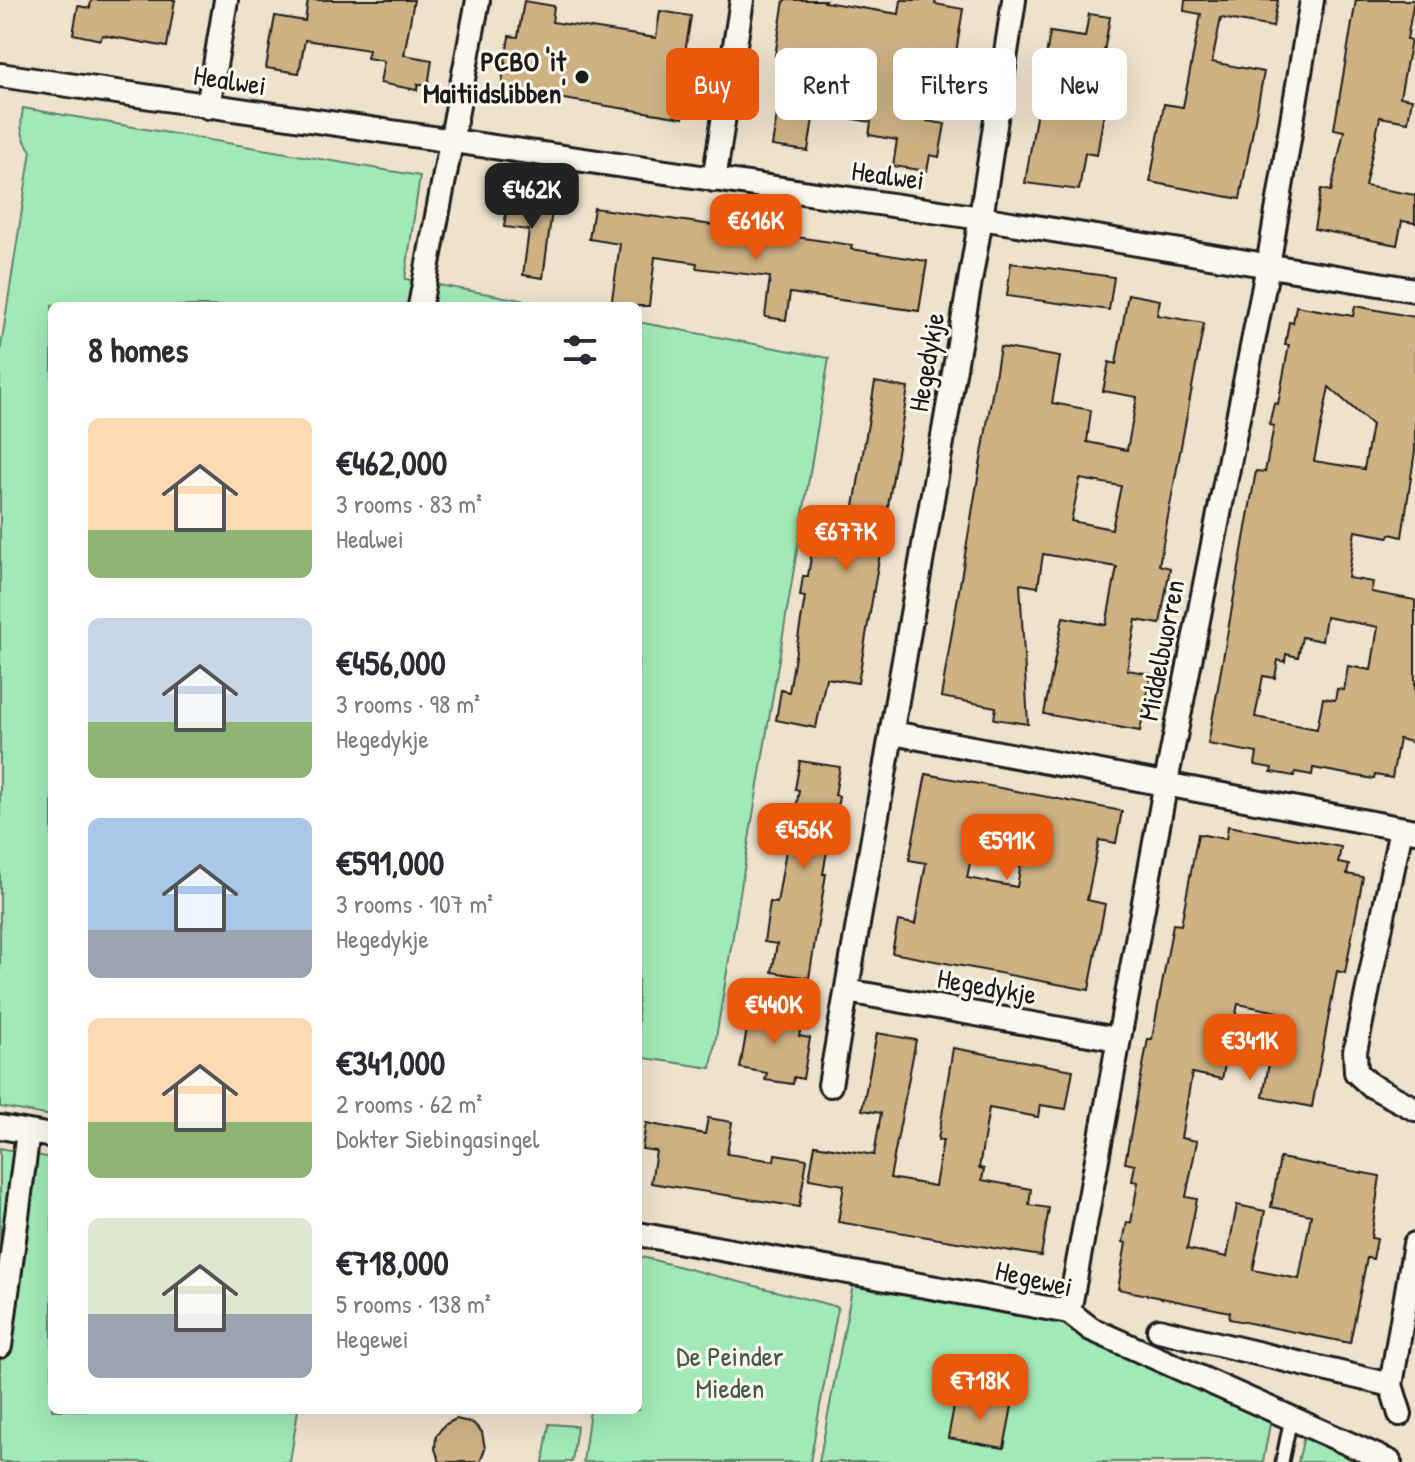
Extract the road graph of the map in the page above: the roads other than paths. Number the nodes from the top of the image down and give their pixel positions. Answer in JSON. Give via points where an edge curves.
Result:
{"nodes":[{"id":1,"x":226,"y":0,"type":"edge"},
{"id":2,"x":478,"y":0,"type":"edge"},
{"id":3,"x":742,"y":0,"type":"edge"},
{"id":4,"x":1014,"y":0,"type":"edge"},
{"id":5,"x":1312,"y":0,"type":"edge"},
{"id":6,"x":0,"y":75,"type":"edge"},
{"id":7,"x":208,"y":107,"type":"junction"},
{"id":8,"x":451,"y":143,"type":"junction"},
{"id":9,"x":714,"y":180,"type":"junction"},
{"id":10,"x":981,"y":218,"type":"junction"},
{"id":11,"x":1268,"y":266,"type":"junction"},
{"id":12,"x":1415,"y":290,"type":"edge"},
{"id":13,"x":421,"y":302,"type":"edge"},
{"id":14,"x":893,"y":733,"type":"junction"},
{"id":15,"x":1166,"y":782,"type":"junction"},
{"id":16,"x":1408,"y":830,"type":"edge"},
{"id":17,"x":847,"y":991,"type":"junction"},
{"id":18,"x":1117,"y":1039,"type":"junction"},
{"id":19,"x":830,"y":1085,"type":"dead end"},
{"id":20,"x":1415,"y":1109,"type":"edge"},
{"id":21,"x":0,"y":1127,"type":"edge"},
{"id":22,"x":28,"y":1132,"type":"junction"},
{"id":23,"x":48,"y":1135,"type":"edge"},
{"id":24,"x":642,"y":1235,"type":"edge"},
{"id":25,"x":1415,"y":1244,"type":"edge"},
{"id":26,"x":1069,"y":1312,"type":"junction"},
{"id":27,"x":1159,"y":1330,"type":"dead end"},
{"id":28,"x":0,"y":1346,"type":"edge"},
{"id":29,"x":1391,"y":1385,"type":"junction"},
{"id":30,"x":1400,"y":1414,"type":"dead end"},
{"id":31,"x":1291,"y":1418,"type":"junction"},
{"id":32,"x":1282,"y":1462,"type":"edge"},
{"id":33,"x":1390,"y":1462,"type":"edge"}],
"edges":[{"from":1,"to":7,"type":"street"},
{"from":2,"to":8,"type":"street"},
{"from":3,"to":9,"type":"street"},
{"from":4,"to":10,"type":"street","name":"Hegedykje"},
{"from":5,"to":11,"type":"street","name":"Middelbuorren"},
{"from":6,"to":7,"type":"street","name":"Healwei"},
{"from":7,"to":8,"type":"street","name":"Healwei"},
{"from":8,"to":9,"type":"street","name":"Healwei"},
{"from":8,"to":13,"type":"street"},
{"from":9,"to":10,"type":"street","name":"Healwei"},
{"from":10,"to":11,"type":"street","name":"Healwei"},
{"from":10,"to":14,"type":"street","name":"Hegedykje"},
{"from":11,"to":12,"type":"street","name":"Healwei"},
{"from":11,"to":15,"type":"street","name":"Middelbuorren"},
{"from":14,"to":15,"type":"street"},
{"from":14,"to":17,"type":"street","name":"Hegedykje"},
{"from":15,"to":16,"type":"street"},
{"from":15,"to":18,"type":"street","name":"Middelbuorren"},
{"from":16,"to":20,"type":"street","via":[[1355,1051],[1356,1072]]},
{"from":17,"to":18,"type":"street","name":"Hegedykje"},
{"from":17,"to":19,"type":"street","name":"Hegedykje"},
{"from":18,"to":26,"type":"street","name":"Middelbuorren"},
{"from":21,"to":22,"type":"street"},
{"from":22,"to":23,"type":"street"},
{"from":22,"to":28,"type":"street"},
{"from":24,"to":26,"type":"street","name":"Hegewei"},
{"from":25,"to":29,"type":"street"},
{"from":26,"to":31,"type":"street","name":"Hegewei","via":[[1091,1329]]},
{"from":27,"to":29,"type":"street"},
{"from":29,"to":30,"type":"street"},
{"from":31,"to":32,"type":"lane"},
{"from":31,"to":33,"type":"street","name":"Hegewei"}]}
